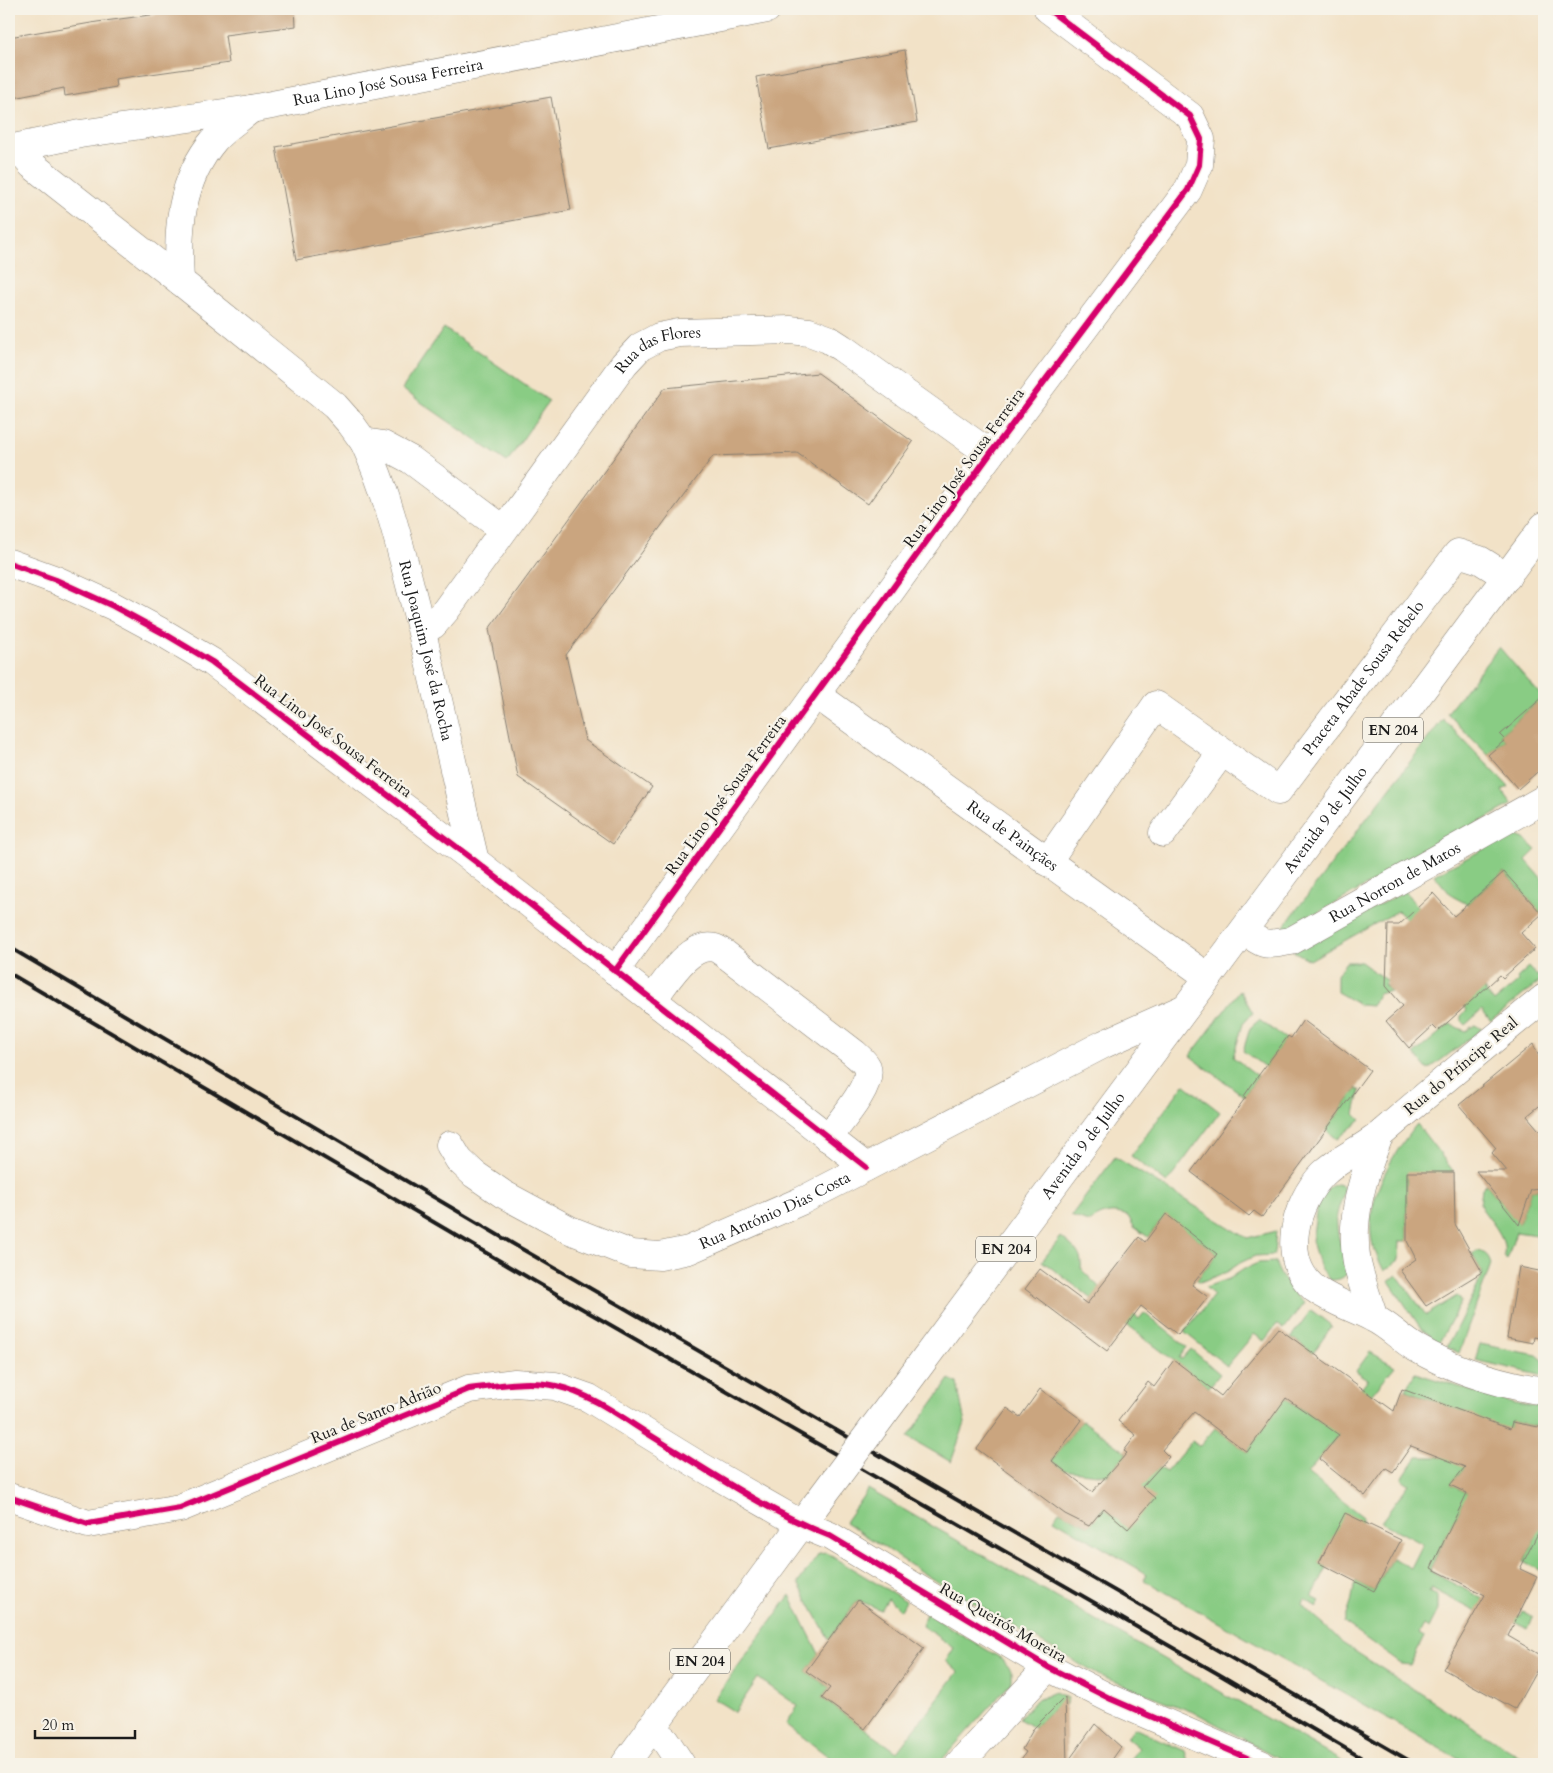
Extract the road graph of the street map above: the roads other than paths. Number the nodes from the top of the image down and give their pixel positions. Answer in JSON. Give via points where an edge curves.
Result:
{"nodes":[{"id":1,"x":767,"y":9,"type":"edge"},
{"id":2,"x":1048,"y":9,"type":"edge"},
{"id":3,"x":251,"y":109,"type":"junction"},
{"id":4,"x":13,"y":149,"type":"edge"},
{"id":5,"x":180,"y":281,"type":"junction"},
{"id":6,"x":364,"y":442,"type":"junction"},
{"id":7,"x":990,"y":454,"type":"junction"},
{"id":8,"x":1544,"y":526,"type":"edge"},
{"id":9,"x":504,"y":529,"type":"junction"},
{"id":10,"x":9,"y":563,"type":"edge"},
{"id":11,"x":1507,"y":576,"type":"junction"},
{"id":12,"x":422,"y":631,"type":"junction"},
{"id":13,"x":817,"y":695,"type":"junction"},
{"id":14,"x":1222,"y":752,"type":"junction"},
{"id":15,"x":1544,"y":799,"type":"edge"},
{"id":16,"x":1163,"y":833,"type":"dead end"},
{"id":17,"x":475,"y":861,"type":"junction"},
{"id":18,"x":1047,"y":862,"type":"junction"},
{"id":19,"x":1244,"y":931,"type":"junction"},
{"id":20,"x":615,"y":971,"type":"junction"},
{"id":21,"x":1208,"y":977,"type":"junction"},
{"id":22,"x":1544,"y":998,"type":"edge"},
{"id":23,"x":652,"y":1000,"type":"junction"},
{"id":24,"x":1185,"y":1008,"type":"junction"},
{"id":25,"x":1379,"y":1136,"type":"junction"},
{"id":26,"x":828,"y":1138,"type":"junction"},
{"id":27,"x":450,"y":1145,"type":"dead end"},
{"id":28,"x":866,"y":1167,"type":"junction"},
{"id":29,"x":1374,"y":1318,"type":"junction"},
{"id":30,"x":1544,"y":1391,"type":"edge"},
{"id":31,"x":740,"y":1489,"type":"joint"},
{"id":32,"x":9,"y":1497,"type":"edge"},
{"id":33,"x":808,"y":1515,"type":"junction"},
{"id":34,"x":1048,"y":1667,"type":"junction"},
{"id":35,"x":650,"y":1728,"type":"junction"},
{"id":36,"x":1215,"y":1756,"type":"edge"},
{"id":37,"x":625,"y":1764,"type":"edge"},
{"id":38,"x":681,"y":1764,"type":"edge"},
{"id":39,"x":959,"y":1764,"type":"edge"},
{"id":40,"x":1261,"y":1764,"type":"edge"}],
"edges":[{"from":1,"to":3,"type":"street","name":"Rua Lino José Sousa Ferreira"},
{"from":2,"to":7,"type":"street","name":"Rua Lino José Sousa Ferreira","via":[[1190,116],[1201,139],[1199,165],[1188,190]]},
{"from":3,"to":4,"type":"street","name":"Rua Lino José Sousa Ferreira","via":[[90,133]]},
{"from":3,"to":5,"type":"street","via":[[216,138],[198,161],[179,221]]},
{"from":4,"to":5,"type":"street","name":"Rua Joaquim José da Rocha"},
{"from":5,"to":6,"type":"street","name":"Rua Joaquim José da Rocha","via":[[335,406]]},
{"from":6,"to":9,"type":"street","via":[[383,445],[411,460]]},
{"from":6,"to":12,"type":"street","name":"Rua Joaquim José da Rocha","via":[[397,532]]},
{"from":7,"to":9,"type":"street","name":"Rua das Flores","via":[[828,339],[790,330],[678,333],[659,337],[640,347],[624,364]]},
{"from":7,"to":13,"type":"street","name":"Rua Lino José Sousa Ferreira"},
{"from":8,"to":11,"type":"street","name":"Avenida 9 de Julho","number":"EN 204"},
{"from":9,"to":12,"type":"street","name":"Rua das Flores","via":[[446,610],[433,625]]},
{"from":10,"to":17,"type":"street","name":"Rua Lino José Sousa Ferreira","via":[[113,606],[212,662]]},
{"from":11,"to":14,"type":"street","name":"Praceta Abade Sousa Rebelo","via":[[1480,560],[1458,553],[1278,791]]},
{"from":11,"to":19,"type":"street","name":"Avenida 9 de Julho","number":"EN 204"},
{"from":12,"to":17,"type":"street","name":"Rua Joaquim José da Rocha"},
{"from":13,"to":18,"type":"street","name":"Rua de Painçães"},
{"from":13,"to":20,"type":"street","name":"Rua Lino José Sousa Ferreira"},
{"from":14,"to":16,"type":"street"},
{"from":14,"to":18,"type":"street","name":"Praceta Abade Sousa Rebelo","via":[[1156,705]]},
{"from":15,"to":19,"type":"street","name":"Rua Norton de Matos","via":[[1291,941],[1266,945]]},
{"from":17,"to":20,"type":"street","name":"Rua Lino José Sousa Ferreira"},
{"from":18,"to":21,"type":"street","name":"Rua de Painçães"},
{"from":19,"to":21,"type":"street","name":"Avenida 9 de Julho","number":"EN 204"},
{"from":20,"to":23,"type":"street","name":"Rua Lino José Sousa Ferreira"},
{"from":21,"to":24,"type":"street","name":"Avenida 9 de Julho","number":"EN 204"},
{"from":22,"to":25,"type":"street","name":"Rua do Príncipe Real"},
{"from":23,"to":26,"type":"street","name":"Rua Lino José Sousa Ferreira"},
{"from":23,"to":26,"type":"street","via":[[686,957],[697,949],[715,948],[854,1053],[867,1068],[864,1089]]},
{"from":24,"to":28,"type":"street","name":"Rua António Dias Costa","via":[[1104,1044]]},
{"from":24,"to":33,"type":"street","name":"Avenida 9 de Julho","number":"EN 204","bridge":true},
{"from":25,"to":29,"type":"street","name":"Rua do Príncipe Real","via":[[1365,1170],[1355,1242],[1357,1263]]},
{"from":25,"to":29,"type":"street","name":"Rua do Príncipe Real","via":[[1324,1173],[1306,1196],[1295,1230],[1298,1266],[1304,1277],[1332,1299]]},
{"from":26,"to":28,"type":"street","name":"Rua Lino José Sousa Ferreira"},
{"from":27,"to":28,"type":"street","name":"Rua António Dias Costa","via":[[459,1160],[474,1174],[553,1221],[631,1254],[660,1256],[689,1250],[801,1201]]},
{"from":29,"to":30,"type":"street","name":"Rua do Príncipe Real","via":[[1442,1362],[1485,1378]]},
{"from":31,"to":32,"type":"street","name":"Rua de Santo Adrião","via":[[589,1398],[555,1386],[515,1383],[469,1390],[180,1508],[88,1524]]},
{"from":31,"to":33,"type":"street","name":"Rua Queirós Moreira"},
{"from":33,"to":34,"type":"street","name":"Rua Queirós Moreira","via":[[830,1536]]},
{"from":33,"to":35,"type":"street","name":"Avenida 9 de Julho","number":"EN 204"},
{"from":34,"to":36,"type":"street","name":"Rua Queirós Moreira"},
{"from":34,"to":39,"type":"street"},
{"from":35,"to":37,"type":"street","name":"Avenida 9 de Julho","number":"EN 204"},
{"from":35,"to":38,"type":"street","via":[[665,1740]]},
{"from":36,"to":40,"type":"street","name":"Rua Queirós Moreira"}]}
